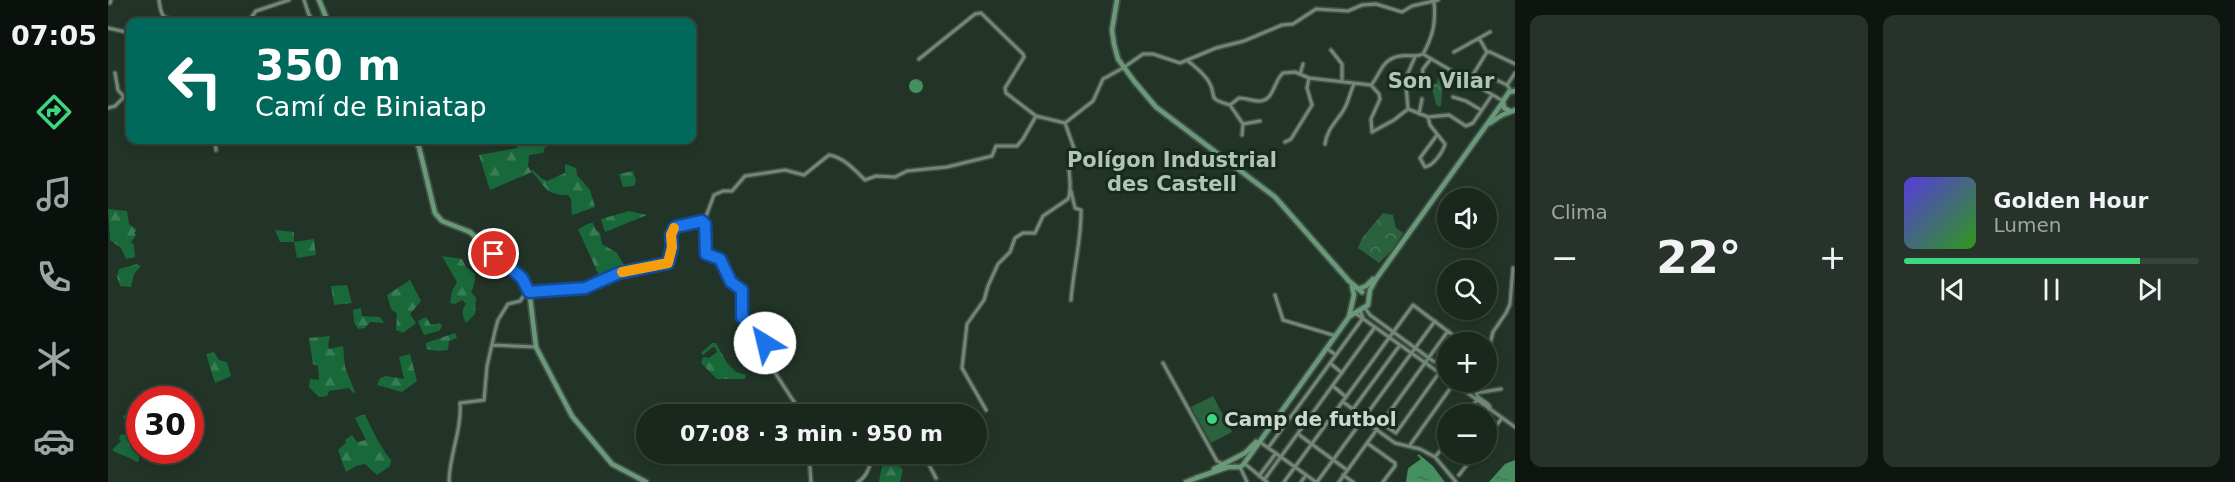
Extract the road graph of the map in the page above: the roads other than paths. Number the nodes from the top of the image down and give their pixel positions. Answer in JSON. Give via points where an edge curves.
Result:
{"nodes":[{"id":1,"x":159,"y":0,"type":"edge"},
{"id":2,"x":289,"y":0,"type":"edge"},
{"id":3,"x":304,"y":0,"type":"edge"},
{"id":4,"x":319,"y":0,"type":"edge"},
{"id":5,"x":1117,"y":0,"type":"edge"},
{"id":6,"x":1436,"y":1,"type":"edge"},
{"id":7,"x":165,"y":18,"type":"edge"},
{"id":8,"x":252,"y":18,"type":"edge"},
{"id":9,"x":312,"y":18,"type":"edge"},
{"id":10,"x":326,"y":18,"type":"edge"},
{"id":11,"x":108,"y":28,"type":"edge"},
{"id":12,"x":126,"y":32,"type":"edge"},
{"id":13,"x":1490,"y":32,"type":"dead end"},
{"id":14,"x":1479,"y":38,"type":"junction"},
{"id":15,"x":1331,"y":51,"type":"dead end"},
{"id":16,"x":1454,"y":52,"type":"dead end"},
{"id":17,"x":1487,"y":52,"type":"junction"},
{"id":18,"x":1423,"y":54,"type":"junction"},
{"id":19,"x":1415,"y":57,"type":"junction"},
{"id":20,"x":919,"y":59,"type":"dead end"},
{"id":21,"x":1187,"y":60,"type":"junction"},
{"id":22,"x":1430,"y":60,"type":"junction"},
{"id":23,"x":1303,"y":64,"type":"dead end"},
{"id":24,"x":1515,"y":64,"type":"edge"},
{"id":25,"x":1123,"y":68,"type":"junction"},
{"id":26,"x":115,"y":73,"type":"dead end"},
{"id":27,"x":1515,"y":73,"type":"edge"},
{"id":28,"x":1300,"y":74,"type":"junction"},
{"id":29,"x":1309,"y":78,"type":"junction"},
{"id":30,"x":1422,"y":78,"type":"dead end"},
{"id":31,"x":1342,"y":81,"type":"junction"},
{"id":32,"x":1469,"y":81,"type":"junction"},
{"id":33,"x":1354,"y":84,"type":"junction"},
{"id":34,"x":1371,"y":85,"type":"junction"},
{"id":35,"x":1507,"y":85,"type":"junction"},
{"id":36,"x":1481,"y":88,"type":"junction"},
{"id":37,"x":1514,"y":89,"type":"edge"},
{"id":38,"x":1492,"y":95,"type":"junction"},
{"id":39,"x":124,"y":97,"type":"joint"},
{"id":40,"x":1454,"y":97,"type":"dead end"},
{"id":41,"x":1422,"y":99,"type":"dead end"},
{"id":42,"x":1503,"y":101,"type":"junction"},
{"id":43,"x":1230,"y":105,"type":"junction"},
{"id":44,"x":108,"y":108,"type":"edge"},
{"id":45,"x":1408,"y":109,"type":"junction"},
{"id":46,"x":1482,"y":110,"type":"junction"},
{"id":47,"x":1513,"y":111,"type":"edge"},
{"id":48,"x":1419,"y":114,"type":"junction"},
{"id":49,"x":1036,"y":116,"type":"junction"},
{"id":50,"x":1428,"y":117,"type":"junction"},
{"id":51,"x":1260,"y":121,"type":"dead end"},
{"id":52,"x":1065,"y":123,"type":"junction"},
{"id":53,"x":1243,"y":124,"type":"junction"},
{"id":54,"x":1483,"y":129,"type":"junction"},
{"id":55,"x":1242,"y":135,"type":"dead end"},
{"id":56,"x":1437,"y":135,"type":"junction"},
{"id":57,"x":1284,"y":142,"type":"dead end"},
{"id":58,"x":215,"y":144,"type":"edge"},
{"id":59,"x":417,"y":144,"type":"edge"},
{"id":60,"x":1325,"y":144,"type":"dead end"},
{"id":61,"x":216,"y":150,"type":"dead end"},
{"id":62,"x":1071,"y":191,"type":"junction"},
{"id":63,"x":702,"y":221,"type":"junction"},
{"id":64,"x":1390,"y":259,"type":"junction"},
{"id":65,"x":1513,"y":268,"type":"dead end"},
{"id":66,"x":1376,"y":279,"type":"junction"},
{"id":67,"x":1349,"y":281,"type":"junction"},
{"id":68,"x":529,"y":291,"type":"junction"},
{"id":69,"x":1361,"y":291,"type":"junction"},
{"id":70,"x":1275,"y":295,"type":"dead end"},
{"id":71,"x":1353,"y":299,"type":"junction"},
{"id":72,"x":1071,"y":300,"type":"dead end"},
{"id":73,"x":1369,"y":301,"type":"junction"},
{"id":74,"x":1361,"y":308,"type":"junction"},
{"id":75,"x":1354,"y":313,"type":"junction"},
{"id":76,"x":1349,"y":317,"type":"junction"},
{"id":77,"x":1363,"y":318,"type":"junction"},
{"id":78,"x":1435,"y":321,"type":"junction"},
{"id":79,"x":1376,"y":327,"type":"junction"},
{"id":80,"x":1448,"y":331,"type":"joint"},
{"id":81,"x":1394,"y":332,"type":"junction"},
{"id":82,"x":1493,"y":332,"type":"edge"},
{"id":83,"x":1336,"y":336,"type":"junction"},
{"id":84,"x":1390,"y":337,"type":"junction"},
{"id":85,"x":493,"y":345,"type":"junction"},
{"id":86,"x":1400,"y":345,"type":"junction"},
{"id":87,"x":536,"y":347,"type":"junction"},
{"id":88,"x":1326,"y":348,"type":"junction"},
{"id":89,"x":1415,"y":348,"type":"junction"},
{"id":90,"x":1412,"y":353,"type":"junction"},
{"id":91,"x":1336,"y":355,"type":"junction"},
{"id":92,"x":1427,"y":360,"type":"junction"},
{"id":93,"x":1437,"y":362,"type":"edge"},
{"id":94,"x":1163,"y":363,"type":"dead end"},
{"id":95,"x":1330,"y":363,"type":"junction"},
{"id":96,"x":1437,"y":370,"type":"edge"},
{"id":97,"x":1342,"y":373,"type":"junction"},
{"id":98,"x":1437,"y":377,"type":"edge"},
{"id":99,"x":1333,"y":386,"type":"junction"},
{"id":100,"x":1501,"y":389,"type":"dead end"},
{"id":101,"x":1444,"y":392,"type":"edge"},
{"id":102,"x":1466,"y":392,"type":"edge"},
{"id":103,"x":1346,"y":397,"type":"junction"},
{"id":104,"x":1477,"y":400,"type":"junction"},
{"id":105,"x":1343,"y":402,"type":"junction"},
{"id":106,"x":795,"y":404,"type":"edge"},
{"id":107,"x":983,"y":404,"type":"edge"},
{"id":108,"x":1474,"y":404,"type":"edge"},
{"id":109,"x":1482,"y":404,"type":"edge"},
{"id":110,"x":1488,"y":404,"type":"edge"},
{"id":111,"x":1353,"y":409,"type":"junction"},
{"id":112,"x":1497,"y":415,"type":"edge"},
{"id":113,"x":1502,"y":418,"type":"junction"},
{"id":114,"x":1364,"y":419,"type":"junction"},
{"id":115,"x":1381,"y":423,"type":"junction"},
{"id":116,"x":1497,"y":425,"type":"edge"},
{"id":117,"x":1270,"y":426,"type":"junction"},
{"id":118,"x":1515,"y":427,"type":"edge"},
{"id":119,"x":1376,"y":429,"type":"junction"},
{"id":120,"x":1298,"y":434,"type":"junction"},
{"id":121,"x":1260,"y":442,"type":"junction"},
{"id":122,"x":1367,"y":442,"type":"junction"},
{"id":123,"x":1312,"y":445,"type":"junction"},
{"id":124,"x":1410,"y":446,"type":"junction"},
{"id":125,"x":1268,"y":448,"type":"junction"},
{"id":126,"x":1276,"y":453,"type":"junction"},
{"id":127,"x":1437,"y":455,"type":"edge"},
{"id":128,"x":1281,"y":457,"type":"junction"},
{"id":129,"x":1435,"y":457,"type":"junction"},
{"id":130,"x":1234,"y":459,"type":"junction"},
{"id":131,"x":1333,"y":461,"type":"junction"},
{"id":132,"x":1241,"y":462,"type":"junction"},
{"id":133,"x":1225,"y":463,"type":"junction"},
{"id":134,"x":810,"y":464,"type":"edge"},
{"id":135,"x":869,"y":464,"type":"edge"},
{"id":136,"x":929,"y":464,"type":"edge"},
{"id":137,"x":1468,"y":464,"type":"edge"},
{"id":138,"x":1295,"y":467,"type":"junction"},
{"id":139,"x":1347,"y":471,"type":"junction"},
{"id":140,"x":1306,"y":475,"type":"junction"},
{"id":141,"x":1343,"y":475,"type":"junction"},
{"id":142,"x":1459,"y":475,"type":"dead end"},
{"id":143,"x":1259,"y":476,"type":"junction"},
{"id":144,"x":936,"y":478,"type":"dead end"},
{"id":145,"x":1197,"y":478,"type":"junction"},
{"id":146,"x":1266,"y":481,"type":"edge"},
{"id":147,"x":449,"y":482,"type":"edge"},
{"id":148,"x":646,"y":482,"type":"edge"},
{"id":149,"x":811,"y":482,"type":"edge"},
{"id":150,"x":858,"y":482,"type":"edge"},
{"id":151,"x":1186,"y":482,"type":"edge"},
{"id":152,"x":1247,"y":482,"type":"edge"},
{"id":153,"x":1284,"y":482,"type":"edge"},
{"id":154,"x":1301,"y":482,"type":"edge"},
{"id":155,"x":1317,"y":482,"type":"edge"},
{"id":156,"x":1339,"y":482,"type":"edge"},
{"id":157,"x":1353,"y":482,"type":"edge"},
{"id":158,"x":1383,"y":482,"type":"edge"},
{"id":159,"x":1456,"y":482,"type":"edge"}],
"edges":[{"from":1,"to":7,"type":"street"},
{"from":2,"to":8,"type":"street","via":[[256,11]]},
{"from":3,"to":9,"type":"street"},
{"from":4,"to":10,"type":"main road"},
{"from":5,"to":25,"type":"main road","via":[[1112,36]]},
{"from":6,"to":18,"type":"street","via":[[1432,38]]},
{"from":6,"to":21,"type":"street","via":[[1402,12],[1376,4],[1348,11],[1316,9],[1293,24]]},
{"from":11,"to":12,"type":"street"},
{"from":13,"to":14,"type":"street"},
{"from":14,"to":16,"type":"street"},
{"from":14,"to":17,"type":"street"},
{"from":15,"to":31,"type":"street","via":[[1342,64]]},
{"from":17,"to":24,"type":"street"},
{"from":17,"to":32,"type":"street"},
{"from":18,"to":19,"type":"street"},
{"from":18,"to":22,"type":"street"},
{"from":19,"to":34,"type":"street","via":[[1401,55],[1389,59]]},
{"from":19,"to":45,"type":"street","via":[[1406,85]]},
{"from":20,"to":49,"type":"street","via":[[981,13],[1023,54],[1024,60],[1004,91]]},
{"from":21,"to":25,"type":"street","via":[[1179,63],[1148,53]]},
{"from":21,"to":43,"type":"street","via":[[1211,84],[1216,101]]},
{"from":22,"to":30,"type":"street"},
{"from":22,"to":32,"type":"street"},
{"from":23,"to":28,"type":"street"},
{"from":25,"to":52,"type":"street","via":[[1102,79],[1093,101]]},
{"from":25,"to":67,"type":"main road","via":[[1156,107],[1275,197]]},
{"from":26,"to":39,"type":"street","via":[[118,90]]},
{"from":27,"to":35,"type":"street"},
{"from":28,"to":29,"type":"street"},
{"from":28,"to":43,"type":"street","via":[[1282,73],[1265,101],[1239,98]]},
{"from":29,"to":31,"type":"street"},
{"from":29,"to":57,"type":"street","via":[[1307,88],[1312,105],[1291,139]]},
{"from":31,"to":33,"type":"street"},
{"from":32,"to":36,"type":"street"},
{"from":33,"to":34,"type":"street"},
{"from":33,"to":60,"type":"street","via":[[1342,112],[1327,132]]},
{"from":34,"to":45,"type":"street","via":[[1380,99],[1371,119],[1372,132]]},
{"from":35,"to":36,"type":"street","via":[[1488,76]]},
{"from":35,"to":37,"type":"street"},
{"from":35,"to":37,"type":"street"},
{"from":36,"to":38,"type":"street"},
{"from":37,"to":42,"type":"main road"},
{"from":38,"to":42,"type":"street"},
{"from":38,"to":46,"type":"street"},
{"from":39,"to":44,"type":"street"},
{"from":40,"to":46,"type":"street"},
{"from":41,"to":48,"type":"street"},
{"from":42,"to":47,"type":"main road","via":[[1504,108]]},
{"from":42,"to":54,"type":"main road"},
{"from":43,"to":53,"type":"street"},
{"from":45,"to":48,"type":"street"},
{"from":46,"to":50,"type":"street","via":[[1466,126],[1449,115]]},
{"from":47,"to":54,"type":"main road"},
{"from":48,"to":50,"type":"street"},
{"from":49,"to":52,"type":"street"},
{"from":49,"to":63,"type":"street","via":[[1017,146],[996,146],[992,156],[947,167],[865,180],[851,166],[829,155],[804,175],[785,170],[745,176],[732,191],[714,195]]},
{"from":50,"to":56,"type":"street"},
{"from":51,"to":53,"type":"street"},
{"from":52,"to":62,"type":"street","via":[[1076,154],[1069,161]]},
{"from":53,"to":55,"type":"street"},
{"from":54,"to":64,"type":"main road"},
{"from":56,"to":56,"type":"street","via":[[1444,148],[1431,165],[1425,166],[1420,158]]},
{"from":58,"to":61,"type":"street"},
{"from":59,"to":68,"type":"main road","via":[[438,219],[470,232],[522,278]]},
{"from":62,"to":72,"type":"street","via":[[1075,208],[1081,210],[1081,234]]},
{"from":62,"to":107,"type":"street","via":[[1068,199],[1043,216],[1035,233],[1015,238],[1010,252],[998,264],[984,300],[967,324],[962,368]]},
{"from":63,"to":68,"type":"street","via":[[672,230],[668,263],[619,273],[585,288]]},
{"from":63,"to":106,"type":"street","via":[[706,254],[720,259],[731,282],[742,290],[742,317],[761,330],[764,356]]},
{"from":64,"to":66,"type":"main road"},
{"from":64,"to":69,"type":"main road"},
{"from":65,"to":82,"type":"street","via":[[1510,304]]},
{"from":66,"to":69,"type":"main road"},
{"from":66,"to":73,"type":"main road"},
{"from":67,"to":69,"type":"main road"},
{"from":67,"to":71,"type":"main road"},
{"from":68,"to":85,"type":"street","via":[[503,310]]},
{"from":68,"to":87,"type":"main road"},
{"from":69,"to":71,"type":"main road"},
{"from":69,"to":73,"type":"main road"},
{"from":70,"to":83,"type":"street","via":[[1283,320]]},
{"from":71,"to":74,"type":"main road"},
{"from":71,"to":76,"type":"main road"},
{"from":73,"to":74,"type":"main road"},
{"from":74,"to":75,"type":"main road"},
{"from":74,"to":77,"type":"street"},
{"from":74,"to":81,"type":"street"},
{"from":75,"to":76,"type":"main road"},
{"from":75,"to":77,"type":"street"},
{"from":76,"to":83,"type":"main road"},
{"from":77,"to":79,"type":"street"},
{"from":77,"to":91,"type":"street"},
{"from":78,"to":80,"type":"street"},
{"from":78,"to":81,"type":"street","via":[[1413,305]]},
{"from":78,"to":89,"type":"street"},
{"from":79,"to":84,"type":"street"},
{"from":79,"to":97,"type":"street"},
{"from":80,"to":92,"type":"street"},
{"from":81,"to":84,"type":"street"},
{"from":81,"to":89,"type":"street"},
{"from":83,"to":88,"type":"main road"},
{"from":84,"to":86,"type":"street"},
{"from":84,"to":103,"type":"street"},
{"from":85,"to":87,"type":"street"},
{"from":85,"to":147,"type":"street","via":[[484,400],[460,403],[461,421]]},
{"from":86,"to":90,"type":"street"},
{"from":86,"to":111,"type":"street"},
{"from":87,"to":148,"type":"main road","via":[[572,416],[612,464]]},
{"from":88,"to":91,"type":"street"},
{"from":88,"to":117,"type":"main road"},
{"from":89,"to":90,"type":"street"},
{"from":89,"to":92,"type":"street"},
{"from":90,"to":92,"type":"street"},
{"from":90,"to":114,"type":"street"},
{"from":91,"to":95,"type":"street"},
{"from":92,"to":93,"type":"street"},
{"from":92,"to":96,"type":"street"},
{"from":92,"to":115,"type":"street"},
{"from":94,"to":133,"type":"street","via":[[1217,461]]},
{"from":95,"to":97,"type":"street"},
{"from":95,"to":125,"type":"street"},
{"from":97,"to":99,"type":"street"},
{"from":98,"to":115,"type":"street","via":[[1396,434]]},
{"from":99,"to":103,"type":"street"},
{"from":99,"to":120,"type":"street"},
{"from":100,"to":110,"type":"street","via":[[1476,393]]},
{"from":101,"to":124,"type":"street"},
{"from":102,"to":104,"type":"street"},
{"from":103,"to":105,"type":"street"},
{"from":104,"to":108,"type":"street"},
{"from":104,"to":109,"type":"street"},
{"from":105,"to":111,"type":"street"},
{"from":105,"to":123,"type":"street"},
{"from":111,"to":114,"type":"street"},
{"from":112,"to":113,"type":"street"},
{"from":113,"to":116,"type":"street"},
{"from":113,"to":118,"type":"street"},
{"from":114,"to":119,"type":"street"},
{"from":114,"to":131,"type":"street"},
{"from":115,"to":119,"type":"street"},
{"from":117,"to":121,"type":"main road"},
{"from":117,"to":132,"type":"main road"},
{"from":119,"to":122,"type":"street"},
{"from":119,"to":124,"type":"street","via":[[1395,443]]},
{"from":120,"to":123,"type":"street"},
{"from":120,"to":128,"type":"street"},
{"from":121,"to":125,"type":"street"},
{"from":121,"to":132,"type":"main road"},
{"from":122,"to":139,"type":"street"},
{"from":122,"to":158,"type":"street","via":[[1396,464]]},
{"from":123,"to":131,"type":"street"},
{"from":123,"to":138,"type":"street"},
{"from":124,"to":129,"type":"street"},
{"from":125,"to":126,"type":"street"},
{"from":126,"to":128,"type":"street"},
{"from":126,"to":143,"type":"street"},
{"from":127,"to":129,"type":"street"},
{"from":128,"to":138,"type":"street"},
{"from":128,"to":146,"type":"street"},
{"from":129,"to":159,"type":"street"},
{"from":130,"to":132,"type":"main road"},
{"from":130,"to":132,"type":"main road"},
{"from":130,"to":133,"type":"main road"},
{"from":131,"to":139,"type":"street"},
{"from":131,"to":155,"type":"street"},
{"from":132,"to":143,"type":"street"},
{"from":132,"to":145,"type":"main road"},
{"from":132,"to":152,"type":"street"},
{"from":133,"to":145,"type":"main road"},
{"from":134,"to":149,"type":"street"},
{"from":135,"to":150,"type":"street","via":[[865,477]]},
{"from":136,"to":144,"type":"street"},
{"from":137,"to":142,"type":"street"},
{"from":138,"to":140,"type":"street"},
{"from":138,"to":153,"type":"street"},
{"from":139,"to":141,"type":"street"},
{"from":140,"to":154,"type":"street"},
{"from":140,"to":155,"type":"street"},
{"from":141,"to":156,"type":"street"},
{"from":141,"to":157,"type":"street"},
{"from":143,"to":146,"type":"street"},
{"from":145,"to":151,"type":"main road"}]}
